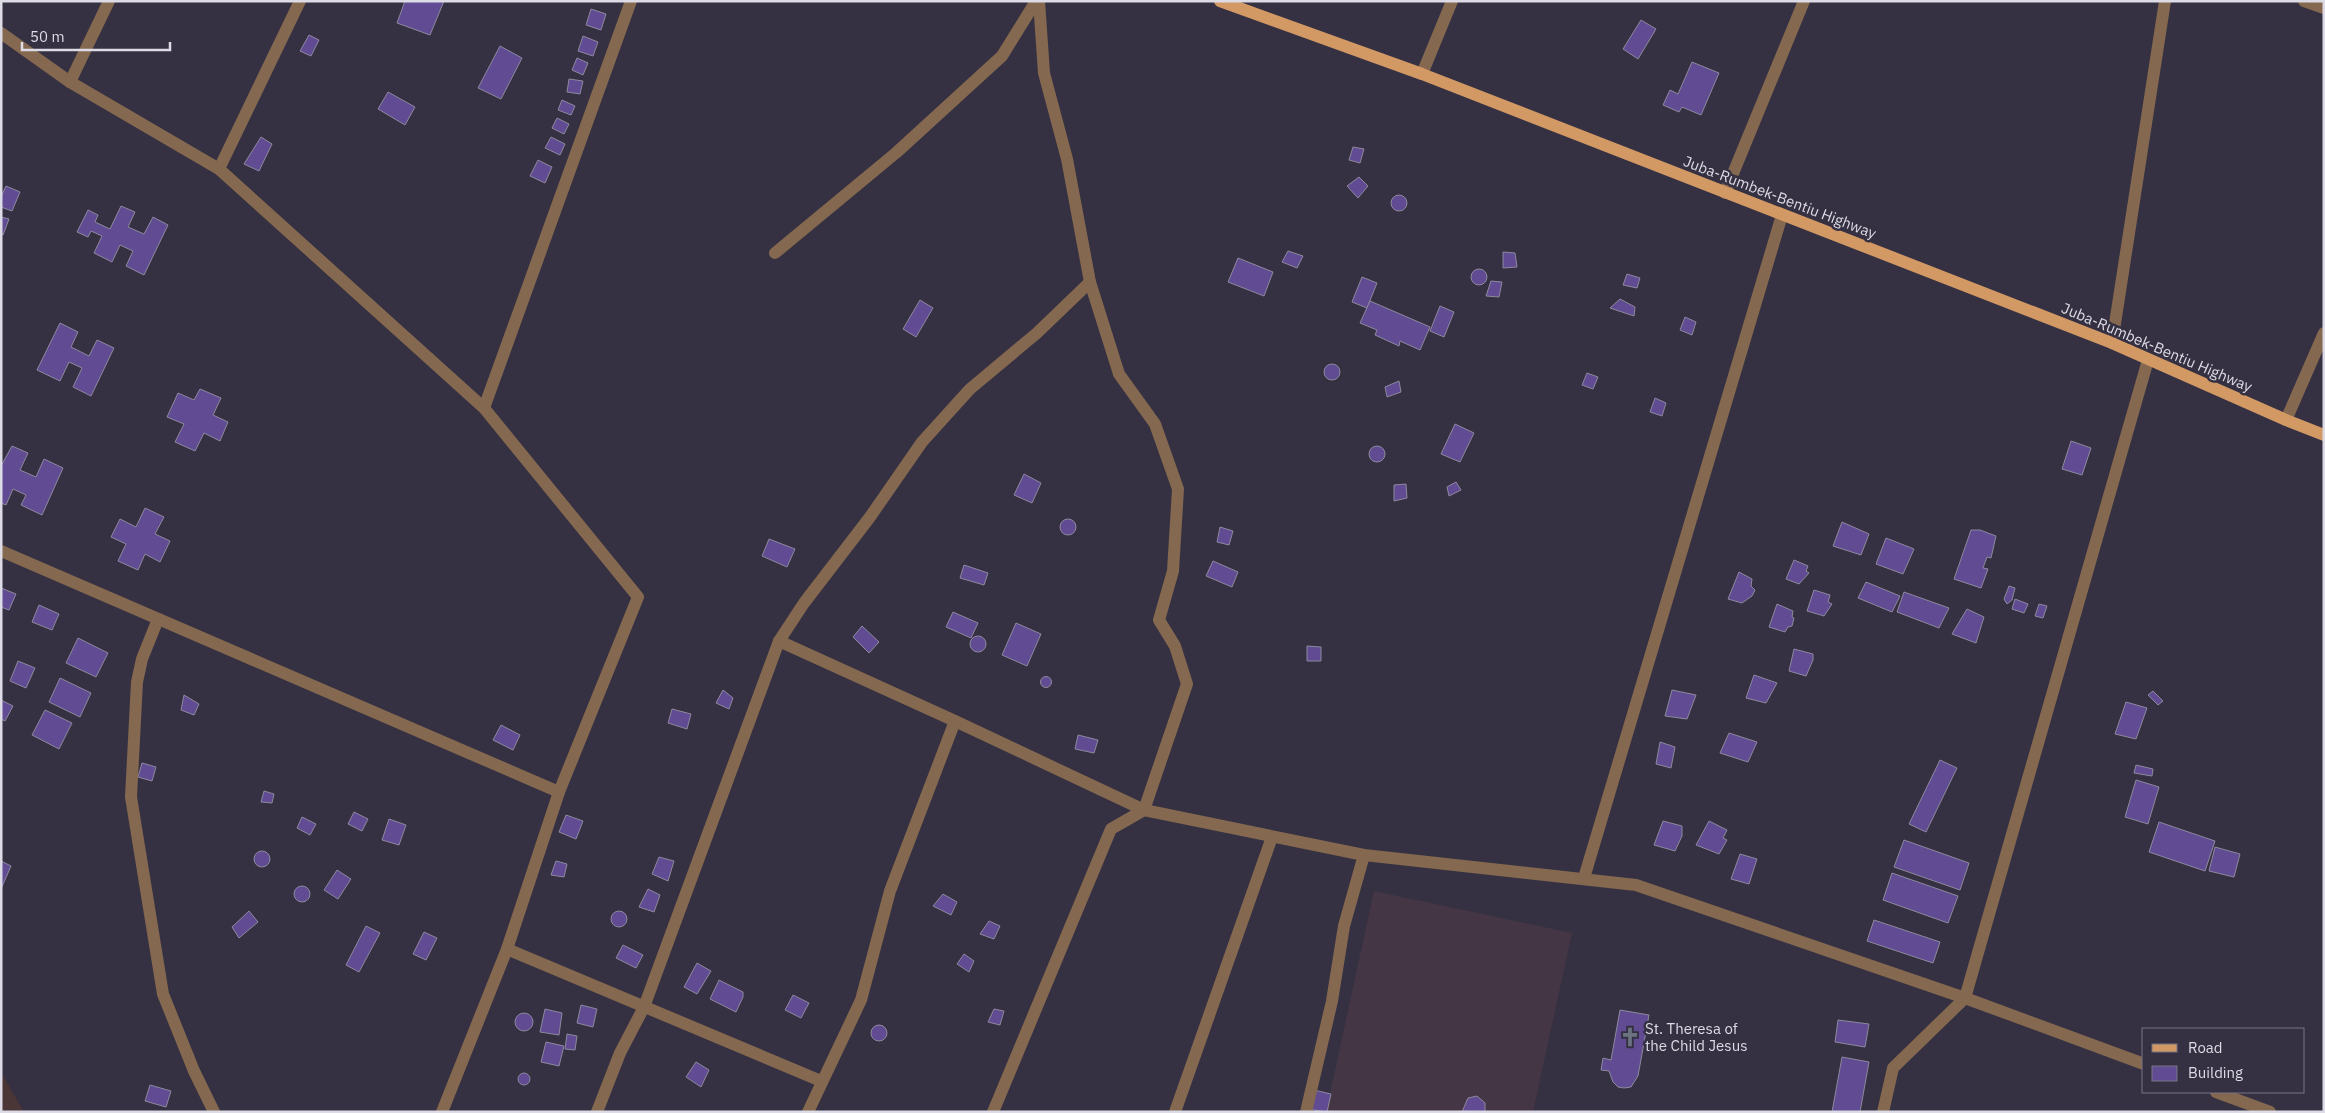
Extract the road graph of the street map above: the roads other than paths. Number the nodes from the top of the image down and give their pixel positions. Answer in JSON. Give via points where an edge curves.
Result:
{"nodes":[{"id":1,"x":109,"y":1,"type":"edge"},
{"id":2,"x":300,"y":1,"type":"edge"},
{"id":3,"x":630,"y":1,"type":"edge"},
{"id":4,"x":1038,"y":1,"type":"edge"},
{"id":5,"x":1220,"y":1,"type":"edge"},
{"id":6,"x":1452,"y":1,"type":"edge"},
{"id":7,"x":1804,"y":1,"type":"edge"},
{"id":8,"x":2165,"y":1,"type":"edge"},
{"id":9,"x":2304,"y":1,"type":"edge"},
{"id":10,"x":2324,"y":8,"type":"edge"},
{"id":11,"x":1,"y":33,"type":"edge"},
{"id":12,"x":1422,"y":74,"type":"junction"},
{"id":13,"x":70,"y":82,"type":"junction"},
{"id":14,"x":219,"y":170,"type":"junction"},
{"id":15,"x":1725,"y":193,"type":"junction"},
{"id":16,"x":1782,"y":215,"type":"junction"},
{"id":17,"x":775,"y":253,"type":"dead end"},
{"id":18,"x":1090,"y":282,"type":"junction"},
{"id":19,"x":2324,"y":333,"type":"edge"},
{"id":20,"x":2112,"y":343,"type":"junction"},
{"id":21,"x":2148,"y":360,"type":"junction"},
{"id":22,"x":484,"y":408,"type":"junction"},
{"id":23,"x":2286,"y":420,"type":"junction"},
{"id":24,"x":2324,"y":435,"type":"edge"},
{"id":25,"x":1,"y":550,"type":"edge"},
{"id":26,"x":158,"y":618,"type":"junction"},
{"id":27,"x":779,"y":641,"type":"junction"},
{"id":28,"x":955,"y":721,"type":"junction"},
{"id":29,"x":559,"y":792,"type":"junction"},
{"id":30,"x":1144,"y":810,"type":"junction"},
{"id":31,"x":1272,"y":837,"type":"junction"},
{"id":32,"x":1364,"y":855,"type":"junction"},
{"id":33,"x":1584,"y":878,"type":"junction"},
{"id":34,"x":507,"y":949,"type":"junction"},
{"id":35,"x":1965,"y":998,"type":"junction"},
{"id":36,"x":644,"y":1007,"type":"junction"},
{"id":37,"x":2142,"y":1063,"type":"edge"},
{"id":38,"x":821,"y":1081,"type":"junction"},
{"id":39,"x":2219,"y":1093,"type":"edge"},
{"id":40,"x":214,"y":1112,"type":"edge"},
{"id":41,"x":442,"y":1112,"type":"edge"},
{"id":42,"x":598,"y":1112,"type":"edge"},
{"id":43,"x":808,"y":1112,"type":"edge"},
{"id":44,"x":993,"y":1112,"type":"edge"},
{"id":45,"x":1175,"y":1112,"type":"edge"},
{"id":46,"x":1306,"y":1112,"type":"edge"},
{"id":47,"x":1882,"y":1112,"type":"edge"},
{"id":48,"x":2270,"y":1112,"type":"edge"}],
"edges":[{"from":1,"to":13,"type":"street"},
{"from":2,"to":14,"type":"street"},
{"from":3,"to":22,"type":"street"},
{"from":4,"to":17,"type":"street","via":[[1002,56],[897,152]]},
{"from":4,"to":18,"type":"street","via":[[1044,73],[1067,159]]},
{"from":5,"to":12,"type":"main road","name":"Juba-Rumbek-Bentiu Highway"},
{"from":6,"to":12,"type":"street"},
{"from":7,"to":15,"type":"street"},
{"from":8,"to":20,"type":"street"},
{"from":9,"to":10,"type":"street"},
{"from":11,"to":13,"type":"street"},
{"from":12,"to":15,"type":"main road","name":"Juba-Rumbek-Bentiu Highway"},
{"from":13,"to":14,"type":"street"},
{"from":14,"to":22,"type":"street"},
{"from":15,"to":16,"type":"main road","name":"Juba-Rumbek-Bentiu Highway"},
{"from":16,"to":20,"type":"main road","name":"Juba-Rumbek-Bentiu Highway"},
{"from":16,"to":33,"type":"street"},
{"from":18,"to":27,"type":"street","via":[[970,389],[922,442]]},
{"from":18,"to":30,"type":"street","via":[[1119,374],[1155,424],[1178,489],[1173,571],[1159,620],[1175,646],[1187,684]]},
{"from":19,"to":23,"type":"street"},
{"from":20,"to":21,"type":"main road","name":"Juba-Rumbek-Bentiu Highway"},
{"from":21,"to":23,"type":"main road","name":"Juba-Rumbek-Bentiu Highway"},
{"from":21,"to":35,"type":"street"},
{"from":22,"to":29,"type":"street","via":[[638,597]]},
{"from":23,"to":24,"type":"main road","name":"Juba-Rumbek-Bentiu Highway"},
{"from":25,"to":26,"type":"street"},
{"from":26,"to":29,"type":"street"},
{"from":26,"to":40,"type":"street","via":[[137,682],[131,797],[163,994]]},
{"from":27,"to":28,"type":"street"},
{"from":27,"to":36,"type":"street"},
{"from":28,"to":30,"type":"street"},
{"from":28,"to":38,"type":"street","via":[[890,891],[861,1000]]},
{"from":29,"to":34,"type":"street"},
{"from":30,"to":31,"type":"street"},
{"from":30,"to":44,"type":"street","via":[[1111,829]]},
{"from":31,"to":32,"type":"street"},
{"from":31,"to":45,"type":"street"},
{"from":32,"to":33,"type":"street"},
{"from":32,"to":46,"type":"street","via":[[1344,926],[1332,1000]]},
{"from":33,"to":35,"type":"street","via":[[1636,885]]},
{"from":34,"to":36,"type":"street"},
{"from":34,"to":41,"type":"street"},
{"from":35,"to":37,"type":"street"},
{"from":35,"to":47,"type":"street","via":[[1893,1068]]},
{"from":36,"to":38,"type":"street"},
{"from":36,"to":42,"type":"street","via":[[620,1053]]},
{"from":38,"to":43,"type":"street"},
{"from":39,"to":48,"type":"street"}]}
